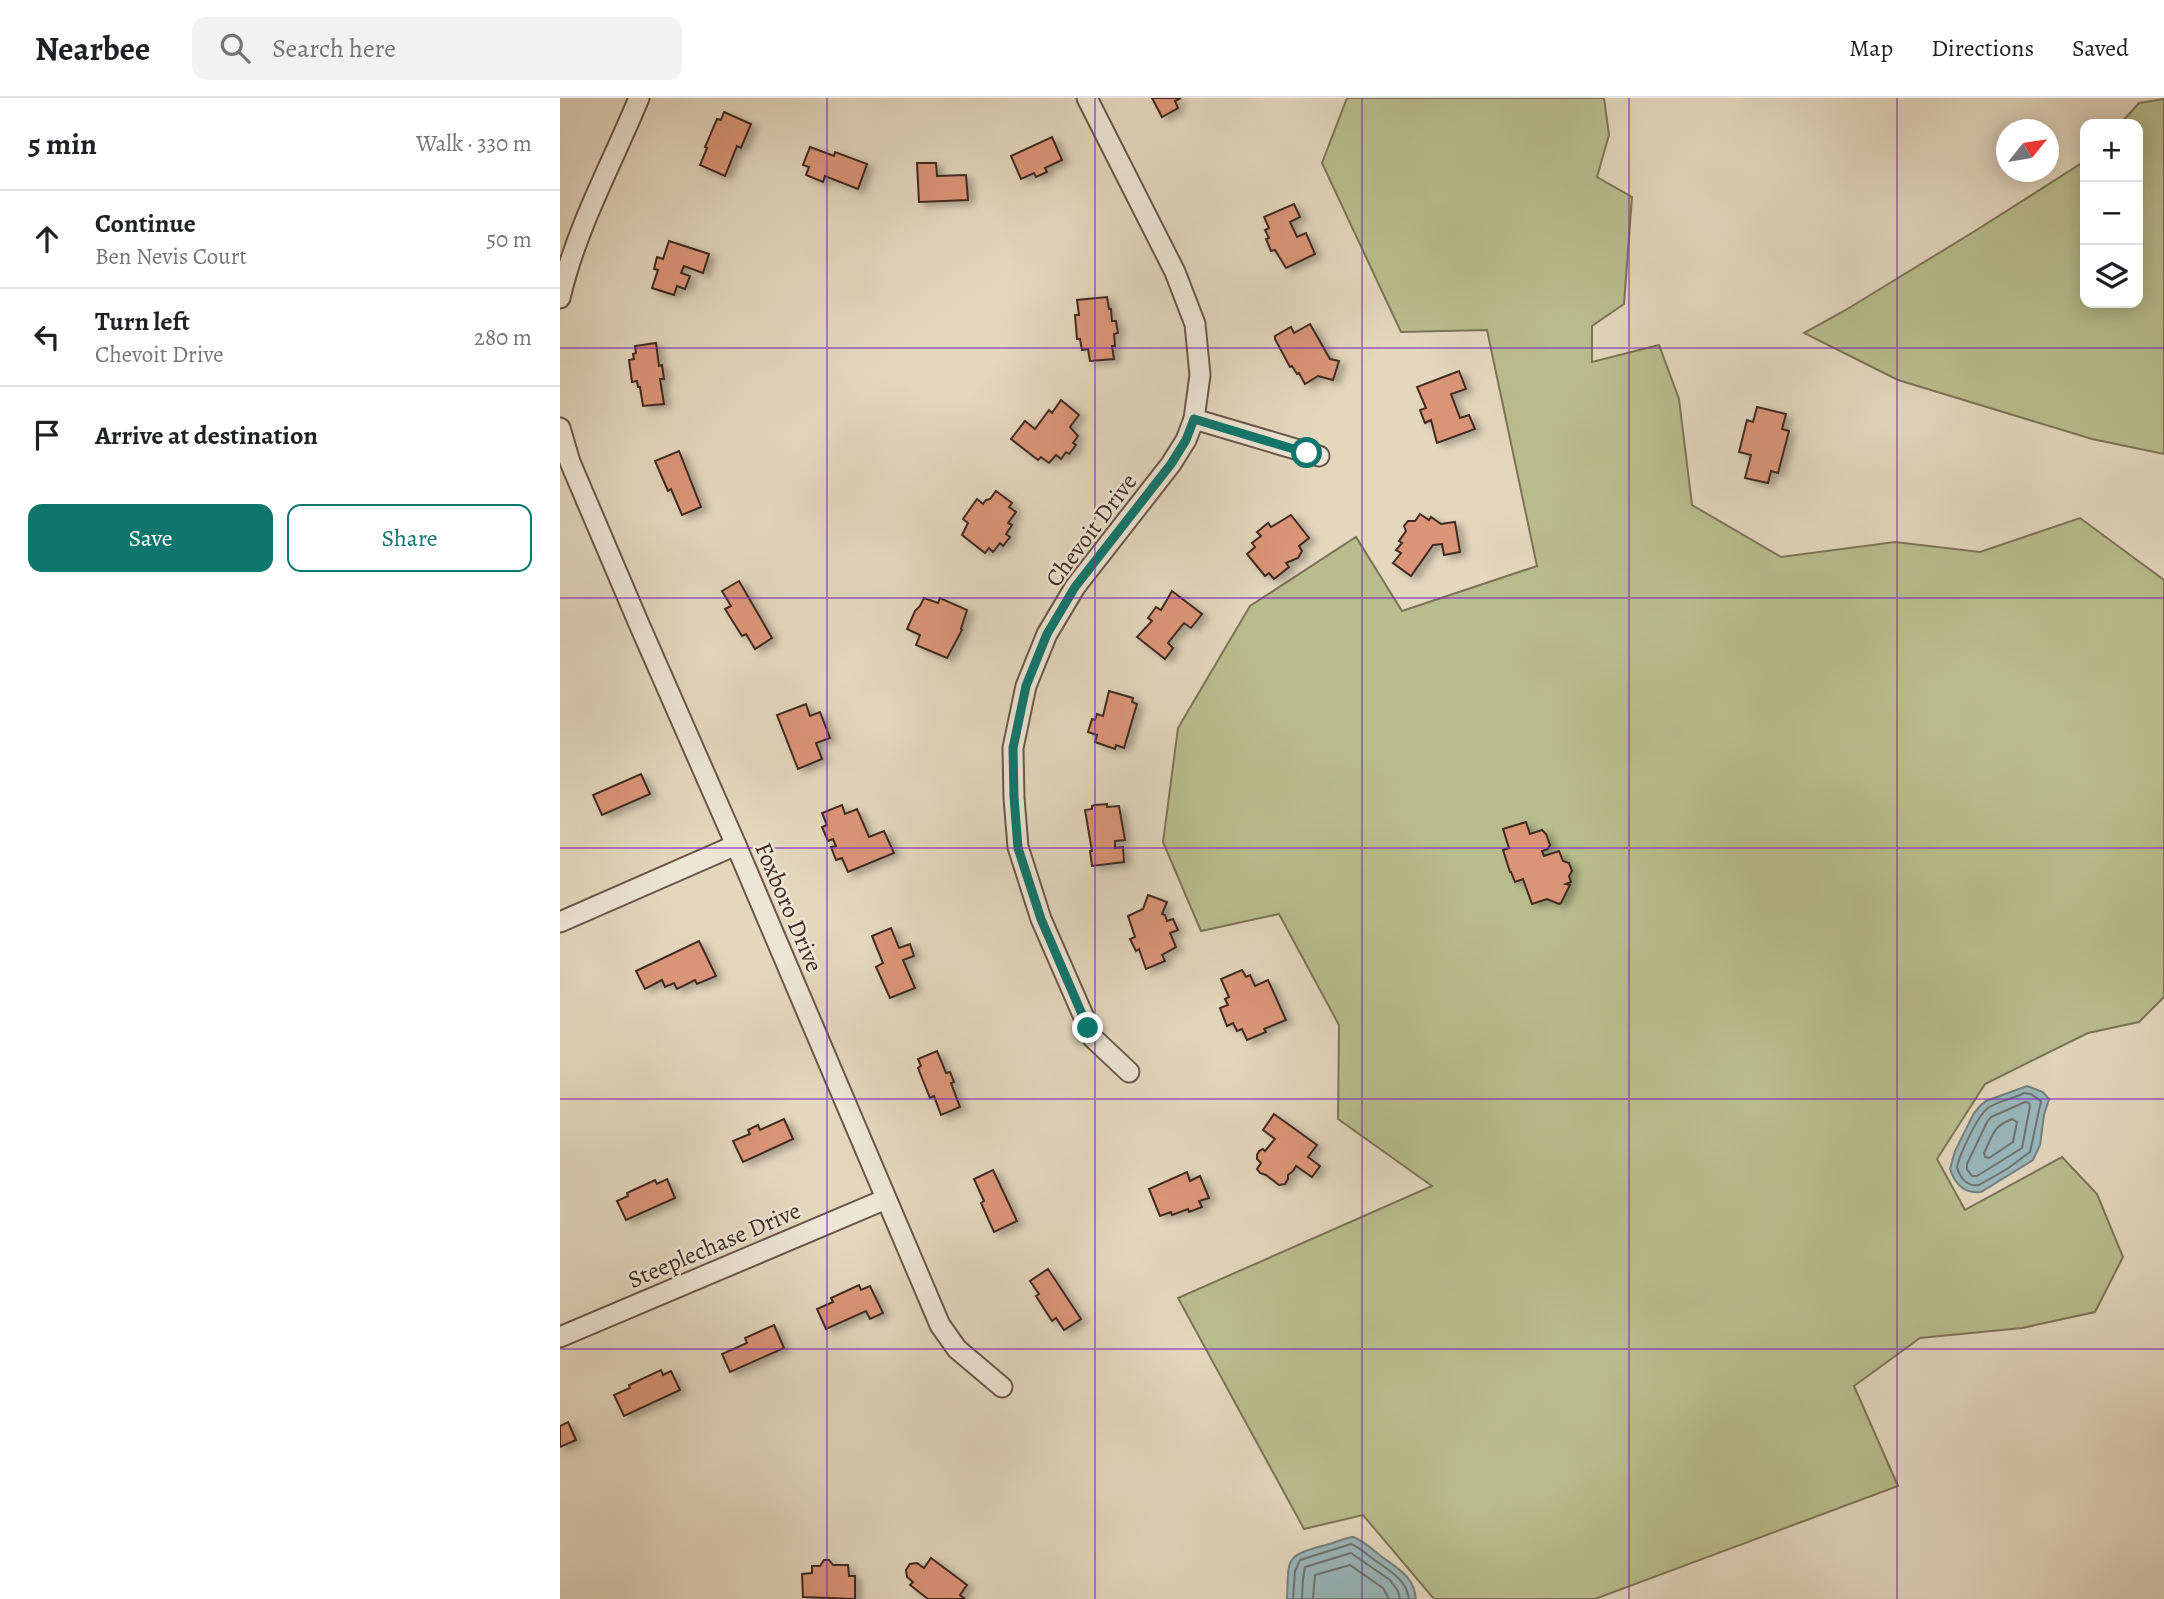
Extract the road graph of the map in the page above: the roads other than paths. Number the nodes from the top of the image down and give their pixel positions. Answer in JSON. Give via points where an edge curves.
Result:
{"nodes":[{"id":1,"x":639,"y":98,"type":"edge"},
{"id":2,"x":1087,"y":98,"type":"edge"},
{"id":3,"x":560,"y":298,"type":"edge"},
{"id":4,"x":1194,"y":419,"type":"junction"},
{"id":5,"x":560,"y":428,"type":"edge"},
{"id":6,"x":1319,"y":456,"type":"dead end"},
{"id":7,"x":736,"y":845,"type":"junction"},
{"id":8,"x":560,"y":922,"type":"edge"},
{"id":9,"x":1129,"y":1072,"type":"dead end"},
{"id":10,"x":886,"y":1199,"type":"junction"},
{"id":11,"x":560,"y":1337,"type":"edge"},
{"id":12,"x":1002,"y":1387,"type":"dead end"}],
"edges":[{"from":1,"to":3,"type":"street","via":[[580,236]]},
{"from":2,"to":4,"type":"street","name":"Chevoit Drive","via":[[1175,272],[1195,324],[1200,375]]},
{"from":4,"to":6,"type":"street"},
{"from":4,"to":9,"type":"street","name":"Chevoit Drive","via":[[1171,464],[1075,587],[1047,634],[1026,686],[1013,748],[1018,848],[1041,919],[1093,1038]]},
{"from":5,"to":7,"type":"street","name":"Foxboro Drive","via":[[596,524]]},
{"from":7,"to":8,"type":"street"},
{"from":7,"to":10,"type":"street","name":"Foxboro Drive"},
{"from":10,"to":11,"type":"street","name":"Steeplechase Drive"},
{"from":10,"to":12,"type":"street","name":"Foxboro Drive","via":[[940,1325],[957,1349]]}]}
